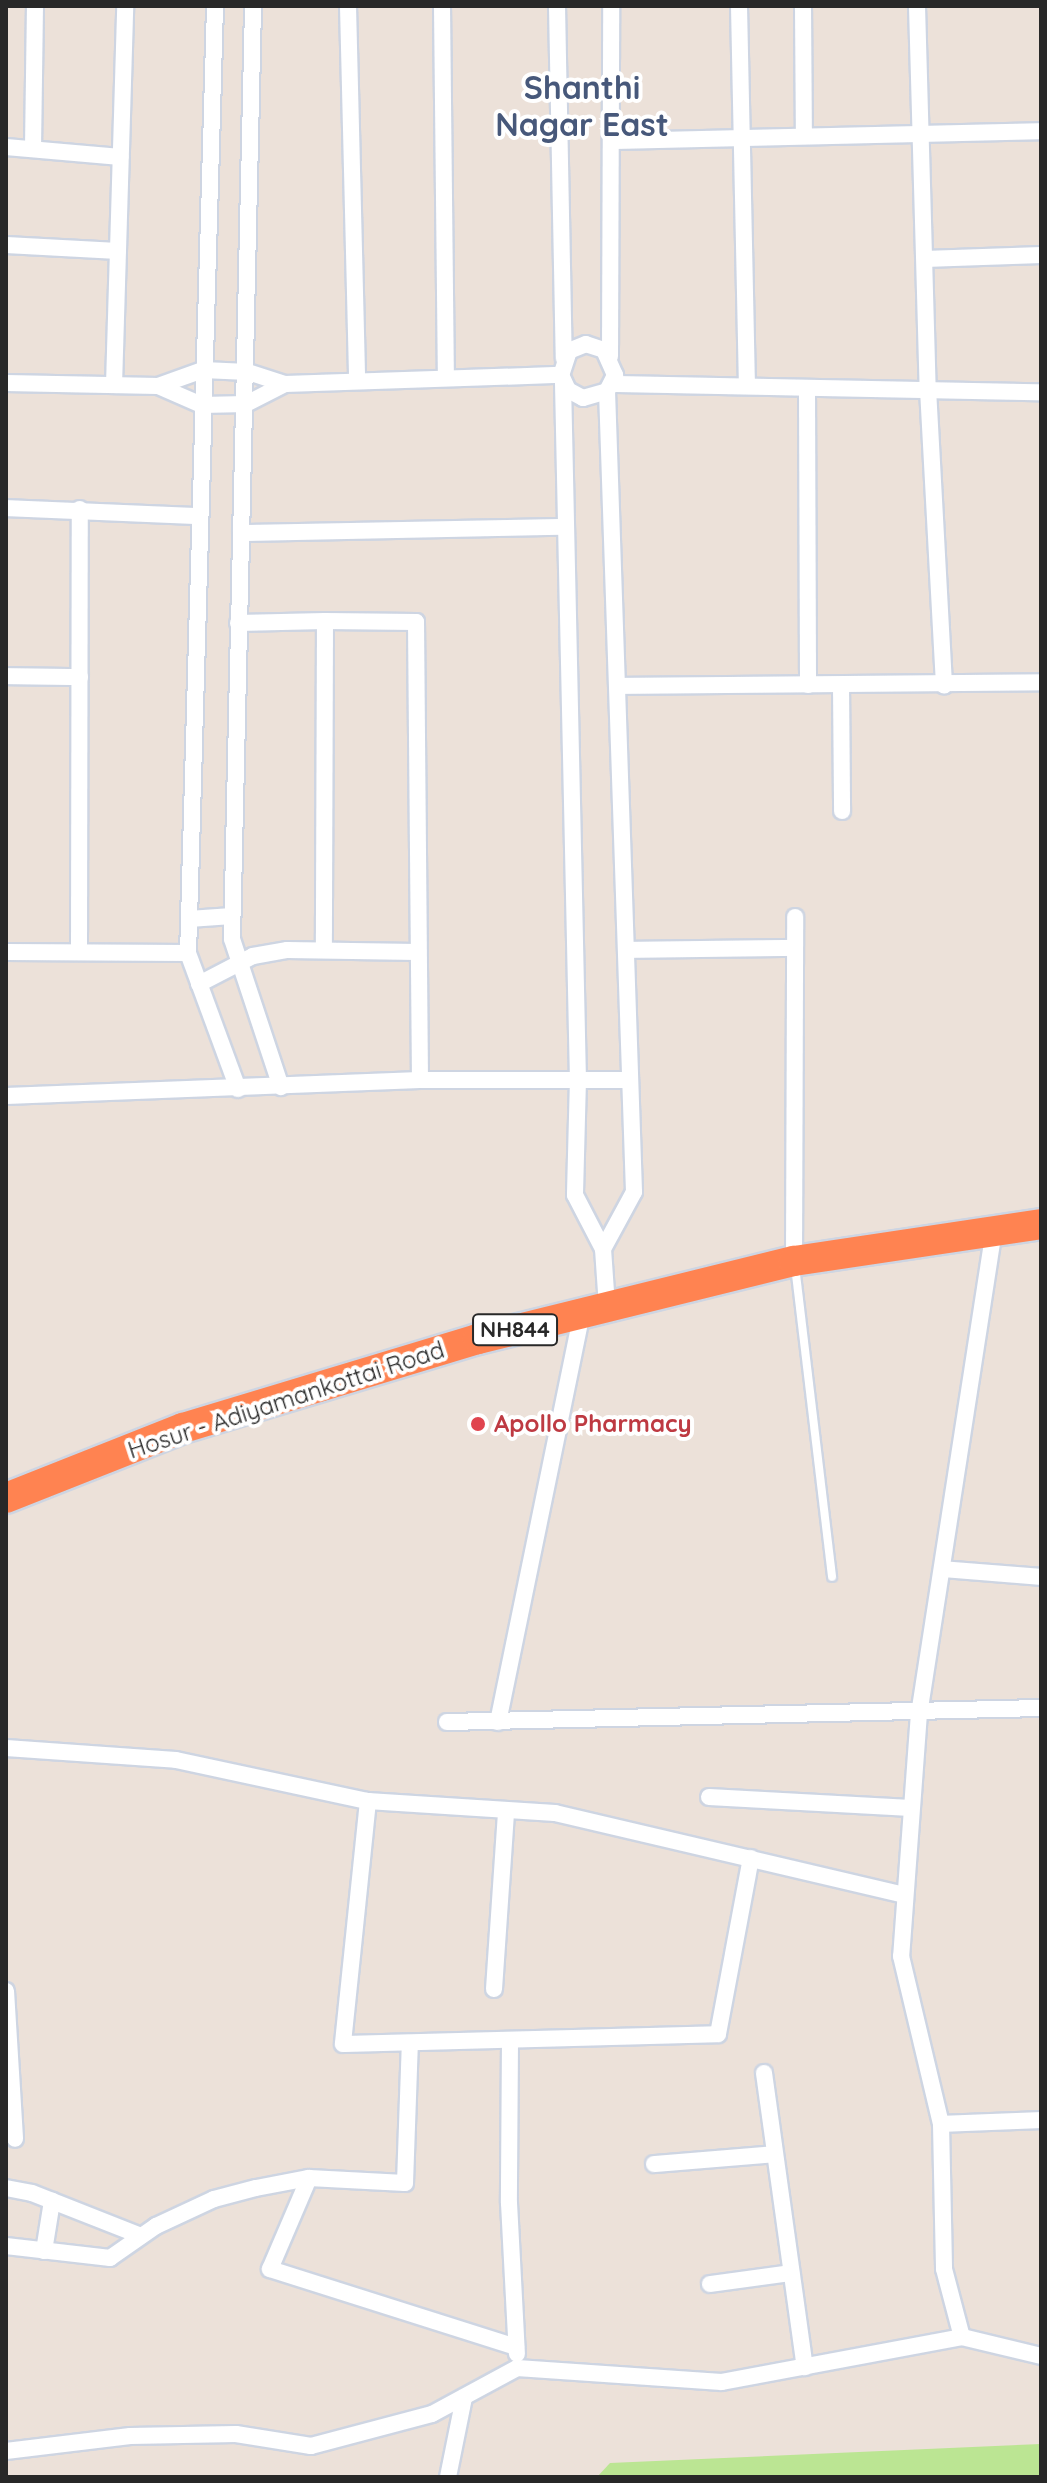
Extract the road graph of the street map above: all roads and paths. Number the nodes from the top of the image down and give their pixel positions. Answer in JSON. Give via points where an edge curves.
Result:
{"nodes":[{"id":1,"x":35,"y":6,"type":"edge"},
{"id":2,"x":125,"y":6,"type":"edge"},
{"id":3,"x":215,"y":6,"type":"edge"},
{"id":4,"x":253,"y":6,"type":"edge"},
{"id":5,"x":348,"y":6,"type":"edge"},
{"id":6,"x":442,"y":6,"type":"edge"},
{"id":7,"x":557,"y":6,"type":"edge"},
{"id":8,"x":611,"y":6,"type":"edge"},
{"id":9,"x":739,"y":6,"type":"edge"},
{"id":10,"x":803,"y":6,"type":"edge"},
{"id":11,"x":917,"y":6,"type":"edge"},
{"id":12,"x":1041,"y":131,"type":"edge"},
{"id":13,"x":920,"y":132,"type":"junction"},
{"id":14,"x":804,"y":134,"type":"junction"},
{"id":15,"x":742,"y":138,"type":"junction"},
{"id":16,"x":612,"y":141,"type":"junction"},
{"id":17,"x":6,"y":147,"type":"edge"},
{"id":18,"x":33,"y":148,"type":"junction"},
{"id":19,"x":121,"y":157,"type":"junction"},
{"id":20,"x":6,"y":245,"type":"edge"},
{"id":21,"x":118,"y":251,"type":"junction"},
{"id":22,"x":1041,"y":255,"type":"edge"},
{"id":23,"x":925,"y":259,"type":"junction"},
{"id":24,"x":610,"y":356,"type":"junction"},
{"id":25,"x":203,"y":370,"type":"junction"},
{"id":26,"x":248,"y":372,"type":"junction"},
{"id":27,"x":563,"y":372,"type":"junction"},
{"id":28,"x":446,"y":375,"type":"junction"},
{"id":29,"x":357,"y":381,"type":"junction"},
{"id":30,"x":6,"y":383,"type":"edge"},
{"id":31,"x":285,"y":384,"type":"junction"},
{"id":32,"x":114,"y":385,"type":"junction"},
{"id":33,"x":158,"y":386,"type":"junction"},
{"id":34,"x":747,"y":386,"type":"junction"},
{"id":35,"x":609,"y":387,"type":"junction"},
{"id":36,"x":807,"y":389,"type":"junction"},
{"id":37,"x":928,"y":389,"type":"junction"},
{"id":38,"x":1041,"y":392,"type":"edge"},
{"id":39,"x":246,"y":404,"type":"junction"},
{"id":40,"x":202,"y":405,"type":"junction"},
{"id":41,"x":6,"y":508,"type":"edge"},
{"id":42,"x":80,"y":509,"type":"junction"},
{"id":43,"x":199,"y":516,"type":"junction"},
{"id":44,"x":565,"y":527,"type":"junction"},
{"id":45,"x":241,"y":533,"type":"junction"},
{"id":46,"x":325,"y":621,"type":"junction"},
{"id":47,"x":238,"y":623,"type":"junction"},
{"id":48,"x":6,"y":676,"type":"edge"},
{"id":49,"x":80,"y":677,"type":"junction"},
{"id":50,"x":1041,"y":682,"type":"edge"},
{"id":51,"x":808,"y":685,"type":"junction"},
{"id":52,"x":618,"y":686,"type":"junction"},
{"id":53,"x":841,"y":686,"type":"junction"},
{"id":54,"x":944,"y":686,"type":"junction"},
{"id":55,"x":842,"y":811,"type":"dead end"},
{"id":56,"x":232,"y":916,"type":"junction"},
{"id":57,"x":795,"y":917,"type":"dead end"},
{"id":58,"x":189,"y":919,"type":"junction"},
{"id":59,"x":795,"y":948,"type":"junction"},
{"id":60,"x":324,"y":949,"type":"junction"},
{"id":61,"x":79,"y":950,"type":"junction"},
{"id":62,"x":627,"y":950,"type":"junction"},
{"id":63,"x":6,"y":952,"type":"edge"},
{"id":64,"x":417,"y":952,"type":"junction"},
{"id":65,"x":188,"y":953,"type":"junction"},
{"id":66,"x":237,"y":964,"type":"junction"},
{"id":67,"x":199,"y":984,"type":"junction"},
{"id":68,"x":578,"y":1079,"type":"junction"},
{"id":69,"x":420,"y":1080,"type":"junction"},
{"id":70,"x":630,"y":1080,"type":"junction"},
{"id":71,"x":281,"y":1087,"type":"junction"},
{"id":72,"x":238,"y":1089,"type":"junction"},
{"id":73,"x":6,"y":1096,"type":"edge"},
{"id":74,"x":1041,"y":1224,"type":"edge"},
{"id":75,"x":994,"y":1230,"type":"junction"},
{"id":76,"x":603,"y":1249,"type":"junction"},
{"id":77,"x":794,"y":1261,"type":"junction"},
{"id":78,"x":595,"y":1309,"type":"junction"},
{"id":79,"x":6,"y":1498,"type":"edge"},
{"id":80,"x":942,"y":1569,"type":"junction"},
{"id":81,"x":832,"y":1577,"type":"dead end"},
{"id":82,"x":1041,"y":1577,"type":"edge"},
{"id":83,"x":1041,"y":1708,"type":"edge"},
{"id":84,"x":919,"y":1713,"type":"junction"},
{"id":85,"x":447,"y":1722,"type":"dead end"},
{"id":86,"x":498,"y":1722,"type":"junction"},
{"id":87,"x":6,"y":1748,"type":"edge"},
{"id":88,"x":709,"y":1797,"type":"dead end"},
{"id":89,"x":368,"y":1801,"type":"junction"},
{"id":90,"x":911,"y":1808,"type":"junction"},
{"id":91,"x":506,"y":1811,"type":"junction"},
{"id":92,"x":751,"y":1858,"type":"junction"},
{"id":93,"x":905,"y":1895,"type":"junction"},
{"id":94,"x":494,"y":1989,"type":"dead end"},
{"id":95,"x":6,"y":1991,"type":"edge"},
{"id":96,"x":510,"y":2040,"type":"junction"},
{"id":97,"x":410,"y":2043,"type":"junction"},
{"id":98,"x":764,"y":2073,"type":"dead end"},
{"id":99,"x":1041,"y":2120,"type":"edge"},
{"id":100,"x":941,"y":2124,"type":"junction"},
{"id":101,"x":15,"y":2139,"type":"dead end"},
{"id":102,"x":775,"y":2154,"type":"junction"},
{"id":103,"x":654,"y":2164,"type":"dead end"},
{"id":104,"x":309,"y":2178,"type":"junction"},
{"id":105,"x":6,"y":2188,"type":"edge"},
{"id":106,"x":52,"y":2201,"type":"junction"},
{"id":107,"x":141,"y":2236,"type":"junction"},
{"id":108,"x":6,"y":2246,"type":"edge"},
{"id":109,"x":44,"y":2251,"type":"junction"},
{"id":110,"x":791,"y":2273,"type":"junction"},
{"id":111,"x":710,"y":2284,"type":"dead end"},
{"id":112,"x":962,"y":2337,"type":"junction"},
{"id":113,"x":516,"y":2347,"type":"junction"},
{"id":114,"x":1041,"y":2356,"type":"edge"},
{"id":115,"x":805,"y":2367,"type":"junction"},
{"id":116,"x":517,"y":2368,"type":"junction"},
{"id":117,"x":464,"y":2398,"type":"junction"},
{"id":118,"x":6,"y":2451,"type":"edge"},
{"id":119,"x":448,"y":2477,"type":"edge"}],
"edges":[{"from":1,"to":18,"type":"street"},
{"from":2,"to":19,"type":"street"},
{"from":3,"to":25,"type":"street"},
{"from":4,"to":26,"type":"street"},
{"from":5,"to":29,"type":"street"},
{"from":6,"to":28,"type":"street"},
{"from":7,"to":27,"type":"street"},
{"from":8,"to":16,"type":"street"},
{"from":9,"to":15,"type":"street"},
{"from":10,"to":14,"type":"street"},
{"from":11,"to":13,"type":"street"},
{"from":12,"to":13,"type":"street"},
{"from":13,"to":14,"type":"street"},
{"from":13,"to":23,"type":"street"},
{"from":14,"to":15,"type":"street"},
{"from":15,"to":16,"type":"street"},
{"from":15,"to":34,"type":"street"},
{"from":16,"to":24,"type":"street"},
{"from":17,"to":18,"type":"street"},
{"from":18,"to":19,"type":"street"},
{"from":19,"to":21,"type":"street"},
{"from":20,"to":21,"type":"street"},
{"from":21,"to":32,"type":"street"},
{"from":22,"to":23,"type":"street"},
{"from":23,"to":37,"type":"street"},
{"from":24,"to":27,"type":"street","via":[[586,344]]},
{"from":24,"to":35,"type":"street"},
{"from":25,"to":26,"type":"street"},
{"from":25,"to":33,"type":"street"},
{"from":25,"to":40,"type":"street"},
{"from":26,"to":31,"type":"street"},
{"from":26,"to":39,"type":"street"},
{"from":27,"to":28,"type":"street"},
{"from":27,"to":35,"type":"street","via":[[583,398]]},
{"from":27,"to":44,"type":"street"},
{"from":28,"to":29,"type":"street"},
{"from":29,"to":31,"type":"street"},
{"from":30,"to":32,"type":"street"},
{"from":31,"to":39,"type":"street"},
{"from":32,"to":33,"type":"street"},
{"from":33,"to":40,"type":"street"},
{"from":34,"to":35,"type":"street"},
{"from":34,"to":36,"type":"street"},
{"from":35,"to":52,"type":"street"},
{"from":36,"to":37,"type":"street"},
{"from":36,"to":51,"type":"street"},
{"from":37,"to":38,"type":"street"},
{"from":37,"to":54,"type":"street"},
{"from":39,"to":40,"type":"street"},
{"from":39,"to":45,"type":"street"},
{"from":40,"to":43,"type":"street"},
{"from":41,"to":42,"type":"street"},
{"from":42,"to":43,"type":"street"},
{"from":42,"to":49,"type":"street"},
{"from":43,"to":58,"type":"street"},
{"from":44,"to":45,"type":"street"},
{"from":44,"to":68,"type":"street"},
{"from":45,"to":47,"type":"street"},
{"from":46,"to":47,"type":"street"},
{"from":46,"to":60,"type":"street"},
{"from":46,"to":64,"type":"street","via":[[416,622]]},
{"from":47,"to":56,"type":"street"},
{"from":48,"to":49,"type":"street"},
{"from":49,"to":61,"type":"street"},
{"from":50,"to":54,"type":"street"},
{"from":51,"to":52,"type":"street"},
{"from":51,"to":53,"type":"street"},
{"from":52,"to":62,"type":"street"},
{"from":53,"to":54,"type":"street"},
{"from":53,"to":55,"type":"street"},
{"from":56,"to":58,"type":"street"},
{"from":56,"to":66,"type":"street"},
{"from":57,"to":59,"type":"street"},
{"from":58,"to":65,"type":"street"},
{"from":59,"to":62,"type":"street"},
{"from":59,"to":77,"type":"street"},
{"from":60,"to":64,"type":"street"},
{"from":60,"to":66,"type":"street","via":[[253,956]]},
{"from":61,"to":63,"type":"street"},
{"from":61,"to":65,"type":"street"},
{"from":62,"to":70,"type":"street"},
{"from":64,"to":69,"type":"street"},
{"from":65,"to":67,"type":"street"},
{"from":66,"to":67,"type":"street"},
{"from":66,"to":71,"type":"street"},
{"from":67,"to":72,"type":"street"},
{"from":68,"to":69,"type":"street"},
{"from":68,"to":70,"type":"street"},
{"from":68,"to":76,"type":"street","via":[[575,1195]]},
{"from":69,"to":71,"type":"street"},
{"from":70,"to":76,"type":"street","via":[[634,1192]]},
{"from":71,"to":72,"type":"street"},
{"from":72,"to":73,"type":"street"},
{"from":74,"to":75,"type":"highway","name":"Hosur - Adiyamankottai Road","number":"NH844"},
{"from":75,"to":77,"type":"highway","name":"Hosur - Adiyamankottai Road","number":"NH844"},
{"from":75,"to":80,"type":"street"},
{"from":76,"to":78,"type":"street"},
{"from":77,"to":78,"type":"highway","name":"Hosur - Adiyamankottai Road","number":"NH844"},
{"from":77,"to":81,"type":"lane"},
{"from":78,"to":79,"type":"highway","name":"Hosur - Adiyamankottai Road","number":"NH844","via":[[183,1428]]},
{"from":78,"to":86,"type":"street"},
{"from":80,"to":82,"type":"street"},
{"from":80,"to":84,"type":"street"},
{"from":83,"to":84,"type":"street"},
{"from":84,"to":86,"type":"street"},
{"from":84,"to":90,"type":"street"},
{"from":85,"to":86,"type":"street"},
{"from":87,"to":89,"type":"street","via":[[176,1760]]},
{"from":88,"to":90,"type":"street"},
{"from":89,"to":91,"type":"street"},
{"from":89,"to":97,"type":"street","via":[[343,2044]]},
{"from":90,"to":93,"type":"street"},
{"from":91,"to":92,"type":"street","via":[[555,1813]]},
{"from":91,"to":94,"type":"street"},
{"from":92,"to":93,"type":"street"},
{"from":92,"to":96,"type":"street","via":[[718,2034]]},
{"from":93,"to":100,"type":"street","via":[[901,1956]]},
{"from":95,"to":101,"type":"street"},
{"from":96,"to":97,"type":"street"},
{"from":96,"to":113,"type":"street","via":[[509,2203]]},
{"from":97,"to":104,"type":"street","via":[[405,2183]]},
{"from":98,"to":102,"type":"street"},
{"from":99,"to":100,"type":"street"},
{"from":100,"to":112,"type":"street","via":[[944,2269]]},
{"from":102,"to":103,"type":"street"},
{"from":102,"to":110,"type":"street"},
{"from":104,"to":107,"type":"street","via":[[214,2199]]},
{"from":104,"to":113,"type":"street","via":[[270,2269]]},
{"from":105,"to":106,"type":"street"},
{"from":106,"to":107,"type":"street"},
{"from":106,"to":109,"type":"street"},
{"from":107,"to":109,"type":"street","via":[[110,2258]]},
{"from":108,"to":109,"type":"street"},
{"from":110,"to":111,"type":"street"},
{"from":110,"to":115,"type":"street"},
{"from":112,"to":114,"type":"street"},
{"from":112,"to":115,"type":"street"},
{"from":113,"to":116,"type":"street"},
{"from":115,"to":116,"type":"street","via":[[722,2382]]},
{"from":116,"to":117,"type":"street"},
{"from":117,"to":118,"type":"street","via":[[432,2414],[311,2446],[221,2434],[130,2436]]},
{"from":117,"to":119,"type":"street"}]}
